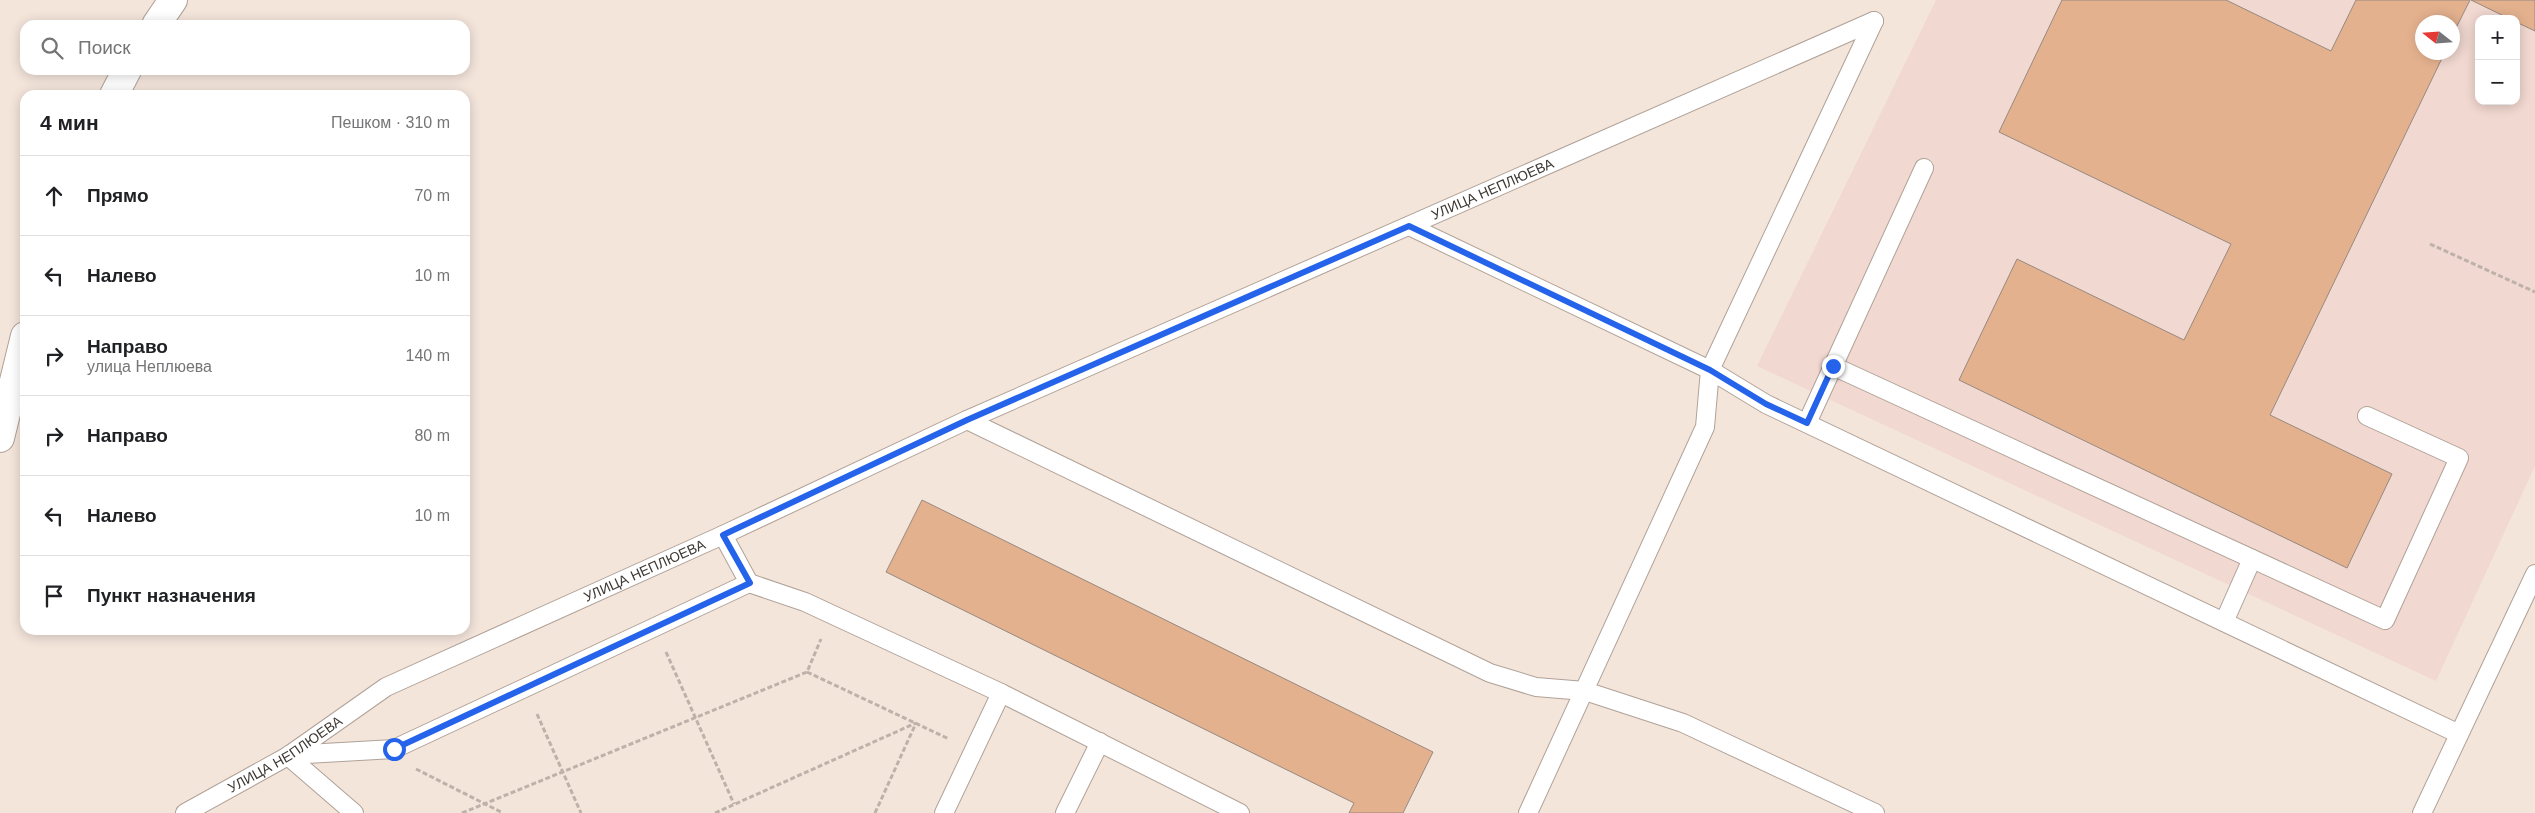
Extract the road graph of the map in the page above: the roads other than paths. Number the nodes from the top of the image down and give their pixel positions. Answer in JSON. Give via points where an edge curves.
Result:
{"nodes":[{"id":1,"x":172,"y":0,"type":"edge"},
{"id":2,"x":159,"y":20,"type":"edge"},
{"id":3,"x":124,"y":75,"type":"edge"},
{"id":4,"x":117,"y":90,"type":"edge"},
{"id":5,"x":1924,"y":168,"type":"dead end"},
{"id":6,"x":1409,"y":226,"type":"junction"},
{"id":7,"x":20,"y":356,"type":"edge"},
{"id":8,"x":1833,"y":366,"type":"junction"},
{"id":9,"x":1710,"y":370,"type":"junction"},
{"id":10,"x":2367,"y":416,"type":"dead end"},
{"id":11,"x":967,"y":420,"type":"junction"},
{"id":12,"x":1807,"y":423,"type":"junction"},
{"id":13,"x":0,"y":438,"type":"edge"},
{"id":14,"x":723,"y":535,"type":"junction"},
{"id":15,"x":2252,"y":559,"type":"junction"},
{"id":16,"x":2535,"y":574,"type":"edge"},
{"id":17,"x":750,"y":583,"type":"junction"},
{"id":18,"x":2224,"y":622,"type":"junction"},
{"id":19,"x":1585,"y":691,"type":"junction"},
{"id":20,"x":1001,"y":693,"type":"junction"},
{"id":21,"x":2459,"y":734,"type":"junction"},
{"id":22,"x":1100,"y":742,"type":"junction"},
{"id":23,"x":288,"y":756,"type":"junction"},
{"id":24,"x":194,"y":810,"type":"edge"},
{"id":25,"x":354,"y":813,"type":"edge"},
{"id":26,"x":944,"y":813,"type":"edge"},
{"id":27,"x":1065,"y":813,"type":"edge"},
{"id":28,"x":1240,"y":813,"type":"edge"},
{"id":29,"x":1528,"y":813,"type":"edge"},
{"id":30,"x":1875,"y":813,"type":"edge"},
{"id":31,"x":2422,"y":813,"type":"edge"}],
"edges":[{"from":1,"to":2,"type":"main road"},
{"from":3,"to":4,"type":"main road"},
{"from":5,"to":8,"type":"lane"},
{"from":6,"to":9,"type":"lane"},
{"from":6,"to":9,"type":"lane","name":"УЛИЦА НЕПЛЮЕВА","via":[[1874,21]]},
{"from":6,"to":11,"type":"lane","name":"УЛИЦА НЕПЛЮЕВА"},
{"from":7,"to":13,"type":"main road"},
{"from":8,"to":12,"type":"lane"},
{"from":8,"to":15,"type":"lane"},
{"from":9,"to":12,"type":"lane","via":[[1766,404]]},
{"from":9,"to":19,"type":"lane","via":[[1705,427]]},
{"from":10,"to":15,"type":"lane","via":[[2459,458],[2385,620]]},
{"from":11,"to":14,"type":"lane","name":"УЛИЦА НЕПЛЮЕВА"},
{"from":11,"to":19,"type":"lane","via":[[1490,673],[1536,687]]},
{"from":12,"to":18,"type":"lane"},
{"from":14,"to":17,"type":"lane"},
{"from":14,"to":23,"type":"lane","name":"УЛИЦА НЕПЛЮЕВА","via":[[386,687]]},
{"from":15,"to":18,"type":"lane"},
{"from":16,"to":21,"type":"lane"},
{"from":17,"to":20,"type":"lane","via":[[831,614]]},
{"from":17,"to":23,"type":"lane","via":[[394,749]]},
{"from":18,"to":21,"type":"lane"},
{"from":19,"to":29,"type":"lane"},
{"from":19,"to":30,"type":"lane","via":[[1683,723]]},
{"from":20,"to":22,"type":"lane"},
{"from":20,"to":26,"type":"lane"},
{"from":21,"to":31,"type":"lane"},
{"from":22,"to":27,"type":"lane"},
{"from":22,"to":28,"type":"lane"},
{"from":23,"to":24,"type":"lane","name":"УЛИЦА НЕПЛЮЕВА"},
{"from":23,"to":25,"type":"lane"}]}
